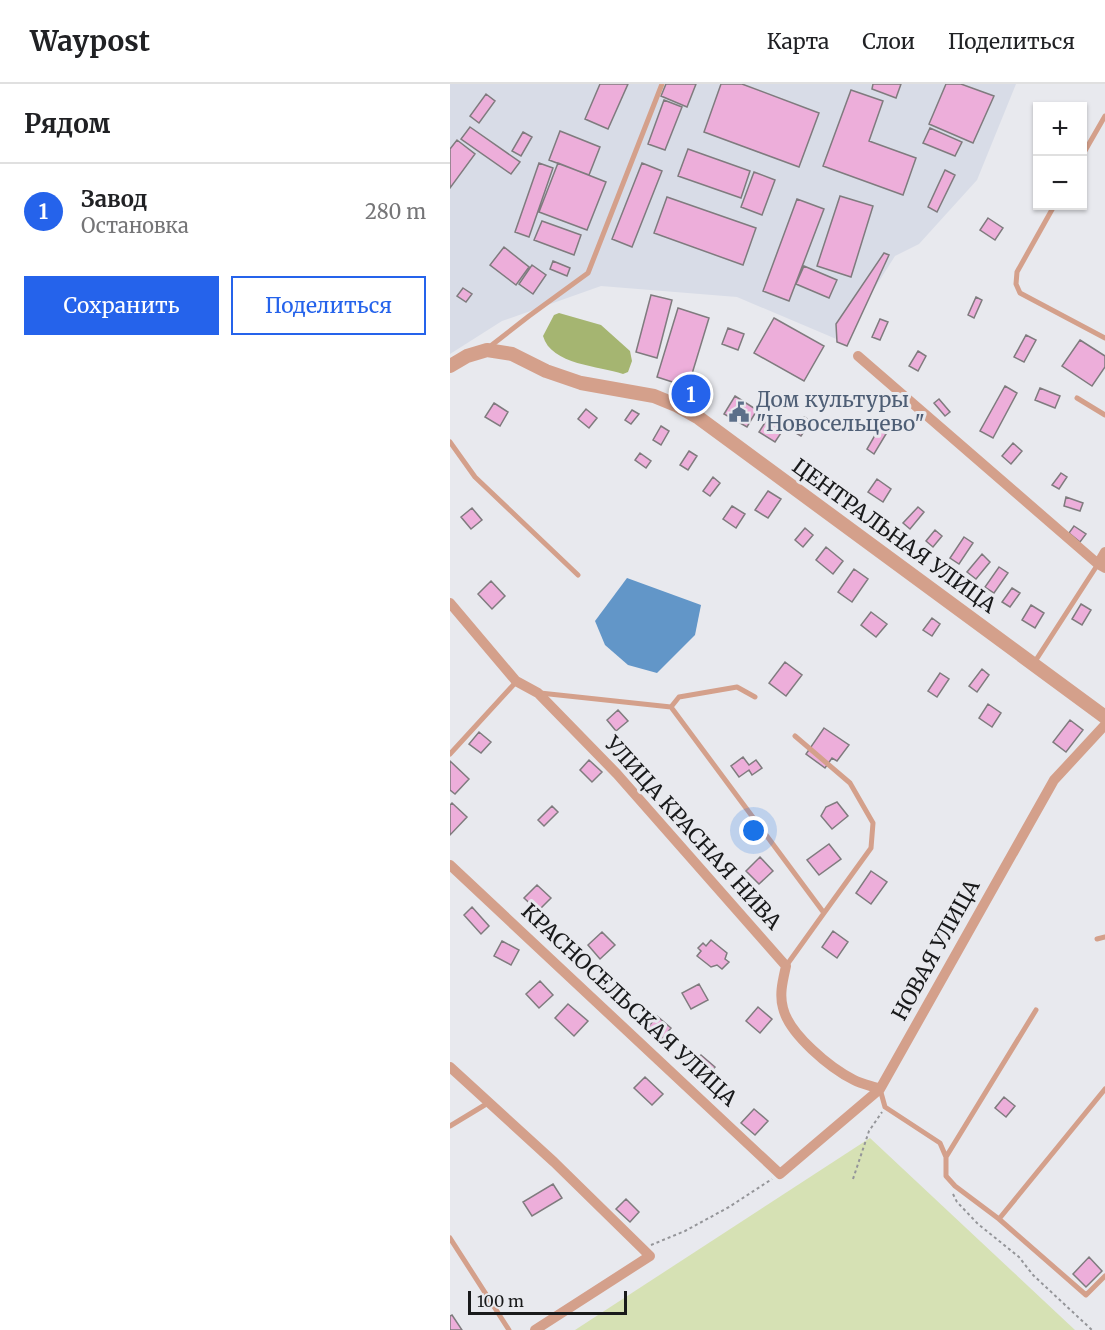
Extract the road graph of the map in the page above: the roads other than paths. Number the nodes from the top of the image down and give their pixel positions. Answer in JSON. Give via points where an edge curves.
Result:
{"nodes":[{"id":1,"x":662,"y":84,"type":"edge"},
{"id":2,"x":1105,"y":116,"type":"edge"},
{"id":3,"x":1087,"y":149,"type":"edge"},
{"id":4,"x":1052,"y":210,"type":"edge"},
{"id":5,"x":1105,"y":338,"type":"edge"},
{"id":6,"x":487,"y":350,"type":"junction"},
{"id":7,"x":858,"y":356,"type":"dead end"},
{"id":8,"x":450,"y":366,"type":"edge"},
{"id":9,"x":1077,"y":398,"type":"dead end"},
{"id":10,"x":1105,"y":415,"type":"edge"},
{"id":11,"x":450,"y":442,"type":"edge"},
{"id":12,"x":1105,"y":552,"type":"edge"},
{"id":13,"x":1101,"y":566,"type":"edge"},
{"id":14,"x":578,"y":575,"type":"dead end"},
{"id":15,"x":450,"y":603,"type":"edge"},
{"id":16,"x":1033,"y":664,"type":"junction"},
{"id":17,"x":516,"y":681,"type":"junction"},
{"id":18,"x":538,"y":693,"type":"junction"},
{"id":19,"x":755,"y":697,"type":"dead end"},
{"id":20,"x":671,"y":707,"type":"junction"},
{"id":21,"x":1105,"y":717,"type":"edge"},
{"id":22,"x":1105,"y":725,"type":"edge"},
{"id":23,"x":795,"y":736,"type":"dead end"},
{"id":24,"x":450,"y":754,"type":"edge"},
{"id":25,"x":450,"y":865,"type":"edge"},
{"id":26,"x":824,"y":913,"type":"junction"},
{"id":27,"x":1105,"y":937,"type":"edge"},
{"id":28,"x":1097,"y":939,"type":"dead end"},
{"id":29,"x":786,"y":966,"type":"junction"},
{"id":30,"x":1036,"y":1010,"type":"dead end"},
{"id":31,"x":450,"y":1067,"type":"edge"},
{"id":32,"x":880,"y":1089,"type":"junction"},
{"id":33,"x":1105,"y":1089,"type":"edge"},
{"id":34,"x":488,"y":1103,"type":"junction"},
{"id":35,"x":450,"y":1126,"type":"edge"},
{"id":36,"x":946,"y":1157,"type":"junction"},
{"id":37,"x":780,"y":1174,"type":"joint"},
{"id":38,"x":999,"y":1219,"type":"junction"},
{"id":39,"x":450,"y":1238,"type":"edge"},
{"id":40,"x":1105,"y":1276,"type":"edge"},
{"id":41,"x":509,"y":1330,"type":"edge"},
{"id":42,"x":535,"y":1330,"type":"edge"}],
"edges":[{"from":1,"to":6,"type":"lane","via":[[588,273]]},
{"from":2,"to":3,"type":"lane"},
{"from":4,"to":5,"type":"lane","via":[[1017,272],[1018,289]]},
{"from":6,"to":8,"type":"street"},
{"from":6,"to":16,"type":"street","name":"ЦЕНТРАЛЬНАЯ УЛИЦА","via":[[512,354],[581,383],[654,396],[699,418]]},
{"from":7,"to":13,"type":"street"},
{"from":9,"to":10,"type":"lane"},
{"from":11,"to":14,"type":"lane","via":[[475,477]]},
{"from":12,"to":13,"type":"street"},
{"from":13,"to":16,"type":"lane"},
{"from":15,"to":17,"type":"street","name":"УЛИЦА КРАСНАЯ НИВА"},
{"from":16,"to":21,"type":"street","name":"ЦЕНТРАЛЬНАЯ УЛИЦА"},
{"from":17,"to":18,"type":"street","name":"УЛИЦА КРАСНАЯ НИВА"},
{"from":17,"to":24,"type":"lane"},
{"from":18,"to":20,"type":"lane"},
{"from":18,"to":29,"type":"street","name":"УЛИЦА КРАСНАЯ НИВА","via":[[617,774]]},
{"from":19,"to":20,"type":"lane","via":[[737,687],[679,697]]},
{"from":20,"to":26,"type":"lane"},
{"from":22,"to":32,"type":"street","name":"НОВАЯ УЛИЦА","via":[[1054,780]]},
{"from":23,"to":26,"type":"lane","via":[[850,783],[873,823],[871,848]]},
{"from":25,"to":37,"type":"street","name":"КРАСНОСЕЛЬСКАЯ УЛИЦА"},
{"from":26,"to":29,"type":"lane"},
{"from":27,"to":28,"type":"lane"},
{"from":29,"to":32,"type":"street","via":[[781,986],[783,1008],[794,1032],[854,1080]]},
{"from":30,"to":36,"type":"lane"},
{"from":31,"to":34,"type":"street"},
{"from":32,"to":36,"type":"lane","via":[[885,1107],[940,1143]]},
{"from":32,"to":37,"type":"street","name":"НОВАЯ УЛИЦА"},
{"from":33,"to":38,"type":"lane"},
{"from":34,"to":35,"type":"lane"},
{"from":34,"to":42,"type":"street","via":[[646,1253]]},
{"from":36,"to":38,"type":"lane","via":[[946,1176]]},
{"from":38,"to":40,"type":"lane","via":[[1086,1295]]},
{"from":39,"to":41,"type":"lane"}]}
